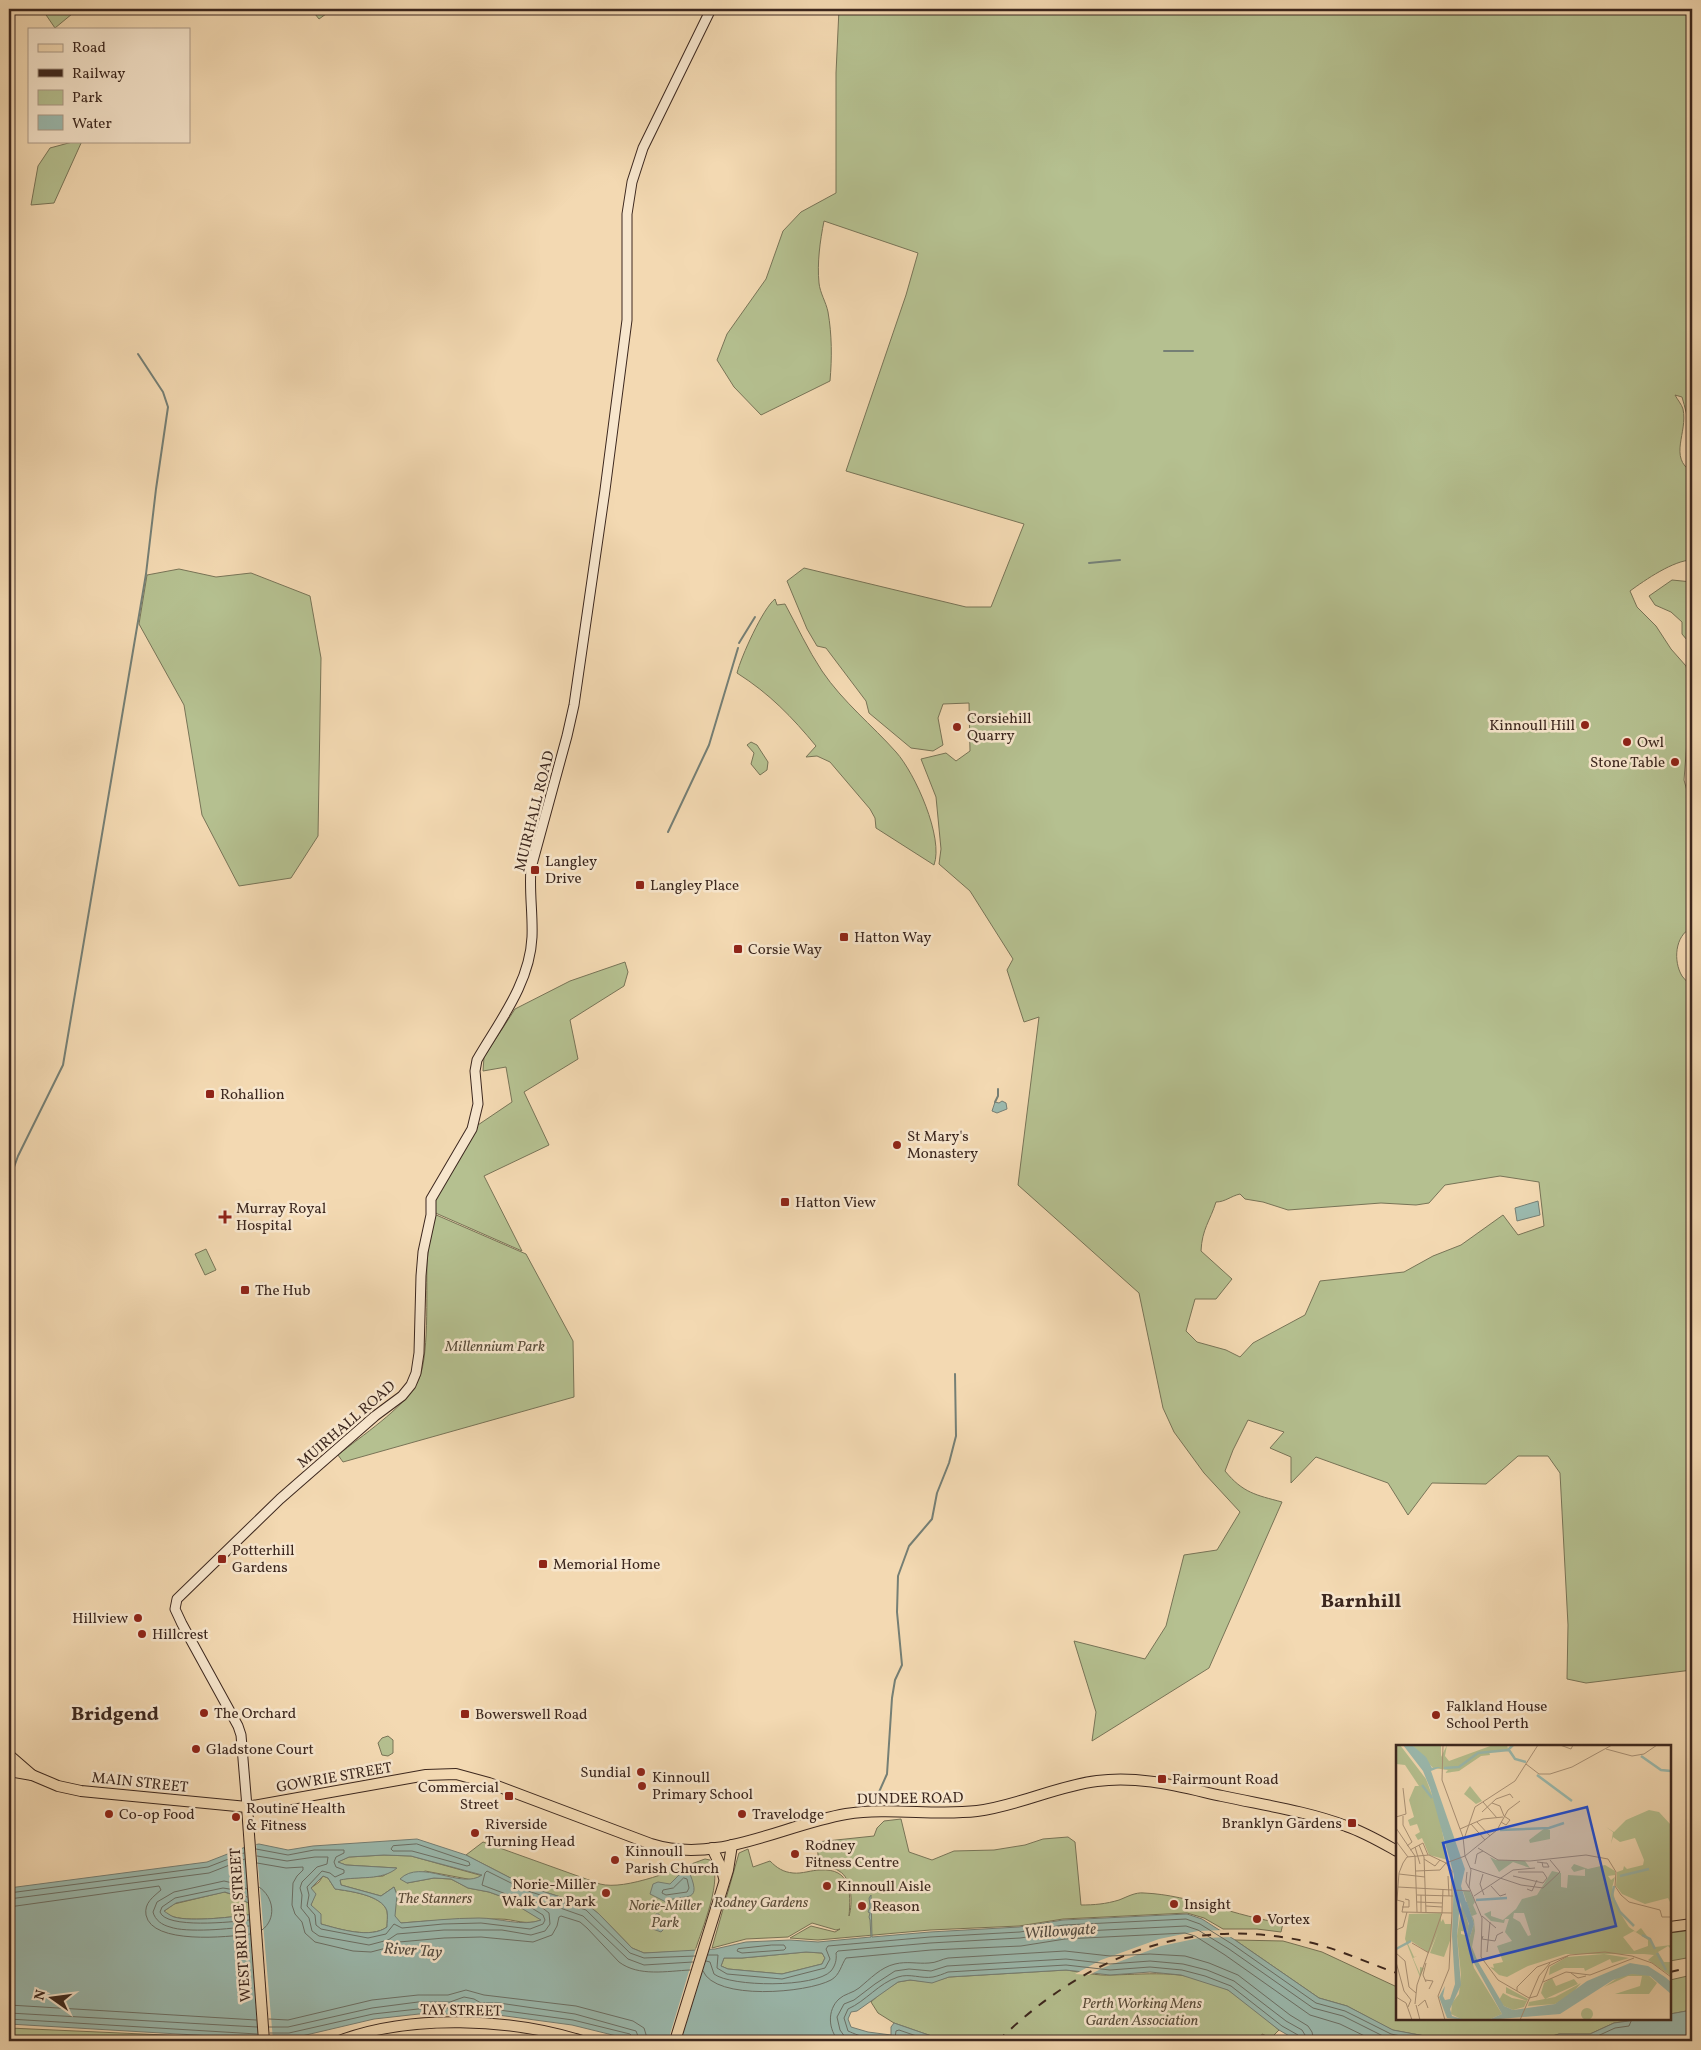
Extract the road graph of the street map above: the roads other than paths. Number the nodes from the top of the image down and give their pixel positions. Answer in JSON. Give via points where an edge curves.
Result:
{"nodes":[{"id":1,"x":711,"y":9,"type":"edge"},
{"id":2,"x":9,"y":1755,"type":"edge"},
{"id":3,"x":9,"y":1770,"type":"edge"},
{"id":4,"x":426,"y":1775,"type":"joint"},
{"id":5,"x":32,"y":1776,"type":"junction"},
{"id":6,"x":247,"y":1807,"type":"junction"},
{"id":7,"x":732,"y":1845,"type":"junction"},
{"id":8,"x":712,"y":1848,"type":"junction"},
{"id":9,"x":1396,"y":1850,"type":"edge"},
{"id":10,"x":724,"y":1878,"type":"junction"},
{"id":11,"x":1692,"y":1924,"type":"edge"},
{"id":12,"x":1671,"y":1927,"type":"edge"},
{"id":13,"x":264,"y":2041,"type":"edge"},
{"id":14,"x":339,"y":2041,"type":"edge"},
{"id":15,"x":582,"y":2041,"type":"edge"},
{"id":16,"x":675,"y":2041,"type":"edge"}],
"edges":[{"from":1,"to":6,"type":"street","name":"MUIRHALL ROAD","via":[[643,148],[632,182],[627,214],[627,320],[583,651],[567,736],[531,868],[532,939],[518,990],[477,1060],[478,1104],[472,1129],[431,1198],[422,1260],[416,1373],[402,1396],[280,1499],[177,1599],[176,1612],[241,1735]]},
{"from":2,"to":5,"type":"main road"},
{"from":3,"to":5,"type":"main road"},
{"from":4,"to":6,"type":"main road","name":"GOWRIE STREET"},
{"from":4,"to":8,"type":"main road","name":"DUNDEE ROAD","via":[[456,1774],[489,1783],[664,1848]]},
{"from":5,"to":6,"type":"main road","name":"MAIN STREET","via":[[81,1790]]},
{"from":6,"to":13,"type":"main road","name":"WEST BRIDGE STREET"},
{"from":7,"to":8,"type":"main road","name":"DUNDEE ROAD"},
{"from":7,"to":9,"type":"main road","name":"DUNDEE ROAD","via":[[847,1814],[977,1811],[1096,1781],[1117,1780],[1155,1782],[1315,1816],[1362,1833]]},
{"from":7,"to":10,"type":"main road"},
{"from":8,"to":10,"type":"main road"},
{"from":10,"to":16,"type":"main road"},
{"from":11,"to":12,"type":"main road"},
{"from":14,"to":15,"type":"main road","name":"TAY STREET","via":[[399,2026],[461,2023],[523,2027]]}]}
